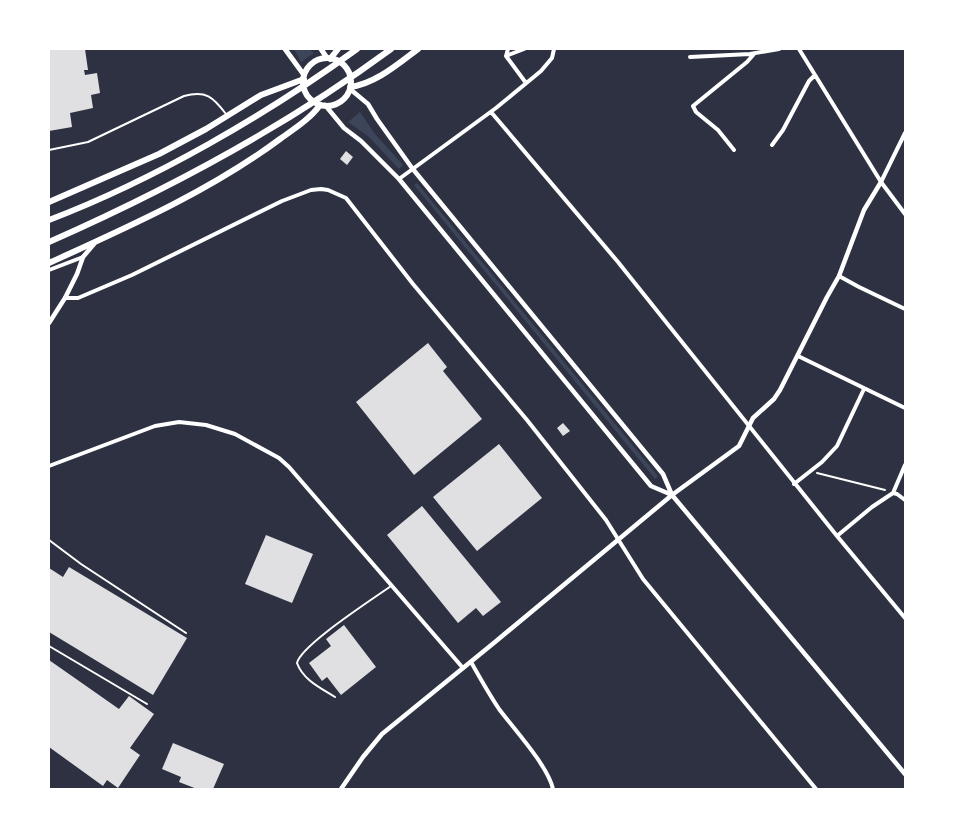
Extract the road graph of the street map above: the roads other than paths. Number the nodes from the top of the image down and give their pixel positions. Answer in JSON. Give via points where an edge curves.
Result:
{"nodes":[{"id":1,"x":284,"y":49,"type":"edge"},
{"id":2,"x":321,"y":49,"type":"edge"},
{"id":3,"x":338,"y":49,"type":"edge"},
{"id":4,"x":357,"y":49,"type":"edge"},
{"id":5,"x":391,"y":49,"type":"edge"},
{"id":6,"x":418,"y":49,"type":"edge"},
{"id":7,"x":508,"y":49,"type":"edge"},
{"id":8,"x":524,"y":49,"type":"edge"},
{"id":9,"x":554,"y":49,"type":"edge"},
{"id":10,"x":779,"y":49,"type":"edge"},
{"id":11,"x":798,"y":49,"type":"edge"},
{"id":12,"x":754,"y":54,"type":"junction"},
{"id":13,"x":506,"y":56,"type":"junction"},
{"id":14,"x":690,"y":57,"type":"dead end"},
{"id":15,"x":328,"y":58,"type":"junction"},
{"id":16,"x":814,"y":75,"type":"junction"},
{"id":17,"x":304,"y":77,"type":"junction"},
{"id":18,"x":526,"y":83,"type":"junction"},
{"id":19,"x":350,"y":88,"type":"junction"},
{"id":20,"x":323,"y":105,"type":"junction"},
{"id":21,"x":491,"y":112,"type":"junction"},
{"id":22,"x":228,"y":116,"type":"junction"},
{"id":23,"x":905,"y":133,"type":"edge"},
{"id":24,"x":772,"y":145,"type":"dead end"},
{"id":25,"x":49,"y":150,"type":"edge"},
{"id":26,"x":734,"y":150,"type":"dead end"},
{"id":27,"x":412,"y":168,"type":"junction"},
{"id":28,"x":399,"y":179,"type":"junction"},
{"id":29,"x":881,"y":182,"type":"junction"},
{"id":30,"x":49,"y":202,"type":"edge"},
{"id":31,"x":905,"y":214,"type":"edge"},
{"id":32,"x":49,"y":220,"type":"edge"},
{"id":33,"x":97,"y":241,"type":"junction"},
{"id":34,"x":49,"y":242,"type":"edge"},
{"id":35,"x":83,"y":257,"type":"junction"},
{"id":36,"x":49,"y":263,"type":"edge"},
{"id":37,"x":49,"y":270,"type":"edge"},
{"id":38,"x":839,"y":276,"type":"junction"},
{"id":39,"x":65,"y":298,"type":"junction"},
{"id":40,"x":905,"y":309,"type":"edge"},
{"id":41,"x":49,"y":323,"type":"edge"},
{"id":42,"x":798,"y":356,"type":"junction"},
{"id":43,"x":864,"y":389,"type":"junction"},
{"id":44,"x":905,"y":408,"type":"edge"},
{"id":45,"x":749,"y":425,"type":"junction"},
{"id":46,"x":905,"y":465,"type":"edge"},
{"id":47,"x":49,"y":466,"type":"edge"},
{"id":48,"x":794,"y":484,"type":"junction"},
{"id":49,"x":893,"y":493,"type":"junction"},
{"id":50,"x":672,"y":495,"type":"junction"},
{"id":51,"x":905,"y":500,"type":"edge"},
{"id":52,"x":836,"y":536,"type":"junction"},
{"id":53,"x":49,"y":540,"type":"edge"},
{"id":54,"x":618,"y":540,"type":"junction"},
{"id":55,"x":391,"y":586,"type":"junction"},
{"id":56,"x":905,"y":618,"type":"edge"},
{"id":57,"x":186,"y":633,"type":"dead end"},
{"id":58,"x":49,"y":646,"type":"edge"},
{"id":59,"x":471,"y":662,"type":"junction"},
{"id":60,"x":463,"y":668,"type":"junction"},
{"id":61,"x":335,"y":697,"type":"dead end"},
{"id":62,"x":147,"y":704,"type":"dead end"},
{"id":63,"x":905,"y":774,"type":"edge"},
{"id":64,"x":341,"y":789,"type":"edge"},
{"id":65,"x":553,"y":789,"type":"edge"},
{"id":66,"x":816,"y":789,"type":"edge"}],
"edges":[{"from":1,"to":17,"type":"main road"},
{"from":2,"to":15,"type":"main road"},
{"from":3,"to":15,"type":"highway"},
{"from":4,"to":32,"type":"highway","via":[[184,157]]},
{"from":5,"to":34,"type":"highway","via":[[223,157]]},
{"from":6,"to":19,"type":"highway","via":[[363,86]]},
{"from":7,"to":13,"type":"street"},
{"from":8,"to":13,"type":"street"},
{"from":9,"to":18,"type":"street","via":[[548,64]]},
{"from":10,"to":12,"type":"street"},
{"from":11,"to":16,"type":"street"},
{"from":12,"to":14,"type":"street"},
{"from":12,"to":26,"type":"street","via":[[693,106]]},
{"from":13,"to":18,"type":"street"},
{"from":15,"to":17,"type":"highway","via":[[313,63]]},
{"from":15,"to":19,"type":"highway","via":[[347,68]]},
{"from":16,"to":24,"type":"street"},
{"from":16,"to":29,"type":"street"},
{"from":17,"to":20,"type":"highway","via":[[308,96]]},
{"from":17,"to":22,"type":"highway","via":[[261,95]]},
{"from":18,"to":21,"type":"street"},
{"from":19,"to":20,"type":"highway","via":[[341,101]]},
{"from":19,"to":27,"type":"street","via":[[368,104]]},
{"from":20,"to":28,"type":"street"},
{"from":20,"to":33,"type":"highway","via":[[243,165]]},
{"from":21,"to":27,"type":"street"},
{"from":21,"to":45,"type":"street","via":[[618,262]]},
{"from":22,"to":25,"type":"lane","via":[[210,97],[194,93],[88,142]]},
{"from":22,"to":30,"type":"highway","via":[[159,154]]},
{"from":23,"to":29,"type":"street"},
{"from":27,"to":28,"type":"street"},
{"from":27,"to":50,"type":"street","via":[[663,474]]},
{"from":28,"to":50,"type":"street","via":[[651,486]]},
{"from":29,"to":31,"type":"street"},
{"from":29,"to":38,"type":"street","via":[[864,210]]},
{"from":33,"to":35,"type":"street"},
{"from":33,"to":36,"type":"highway"},
{"from":35,"to":37,"type":"street"},
{"from":35,"to":39,"type":"street"},
{"from":38,"to":40,"type":"street"},
{"from":38,"to":42,"type":"street"},
{"from":39,"to":41,"type":"street"},
{"from":39,"to":54,"type":"street","via":[[78,298],[132,275],[282,201],[321,189],[337,192],[346,198],[527,420],[606,520]]},
{"from":42,"to":43,"type":"street"},
{"from":42,"to":45,"type":"street","via":[[774,399]]},
{"from":43,"to":44,"type":"street"},
{"from":43,"to":48,"type":"street","via":[[837,446]]},
{"from":45,"to":48,"type":"street"},
{"from":45,"to":50,"type":"street","via":[[739,446]]},
{"from":46,"to":49,"type":"street"},
{"from":47,"to":55,"type":"street","via":[[166,424],[206,425],[235,434],[289,467]]},
{"from":48,"to":52,"type":"street"},
{"from":49,"to":51,"type":"street"},
{"from":49,"to":52,"type":"street"},
{"from":50,"to":54,"type":"street"},
{"from":50,"to":63,"type":"street"},
{"from":52,"to":56,"type":"street"},
{"from":53,"to":57,"type":"lane"},
{"from":54,"to":59,"type":"street"},
{"from":54,"to":66,"type":"street","via":[[643,579]]},
{"from":55,"to":60,"type":"street"},
{"from":55,"to":61,"type":"lane","via":[[321,637],[298,658],[303,674]]},
{"from":58,"to":62,"type":"lane"},
{"from":59,"to":60,"type":"street"},
{"from":59,"to":65,"type":"street","via":[[499,708],[539,762]]},
{"from":60,"to":64,"type":"street","via":[[382,734]]}]}
